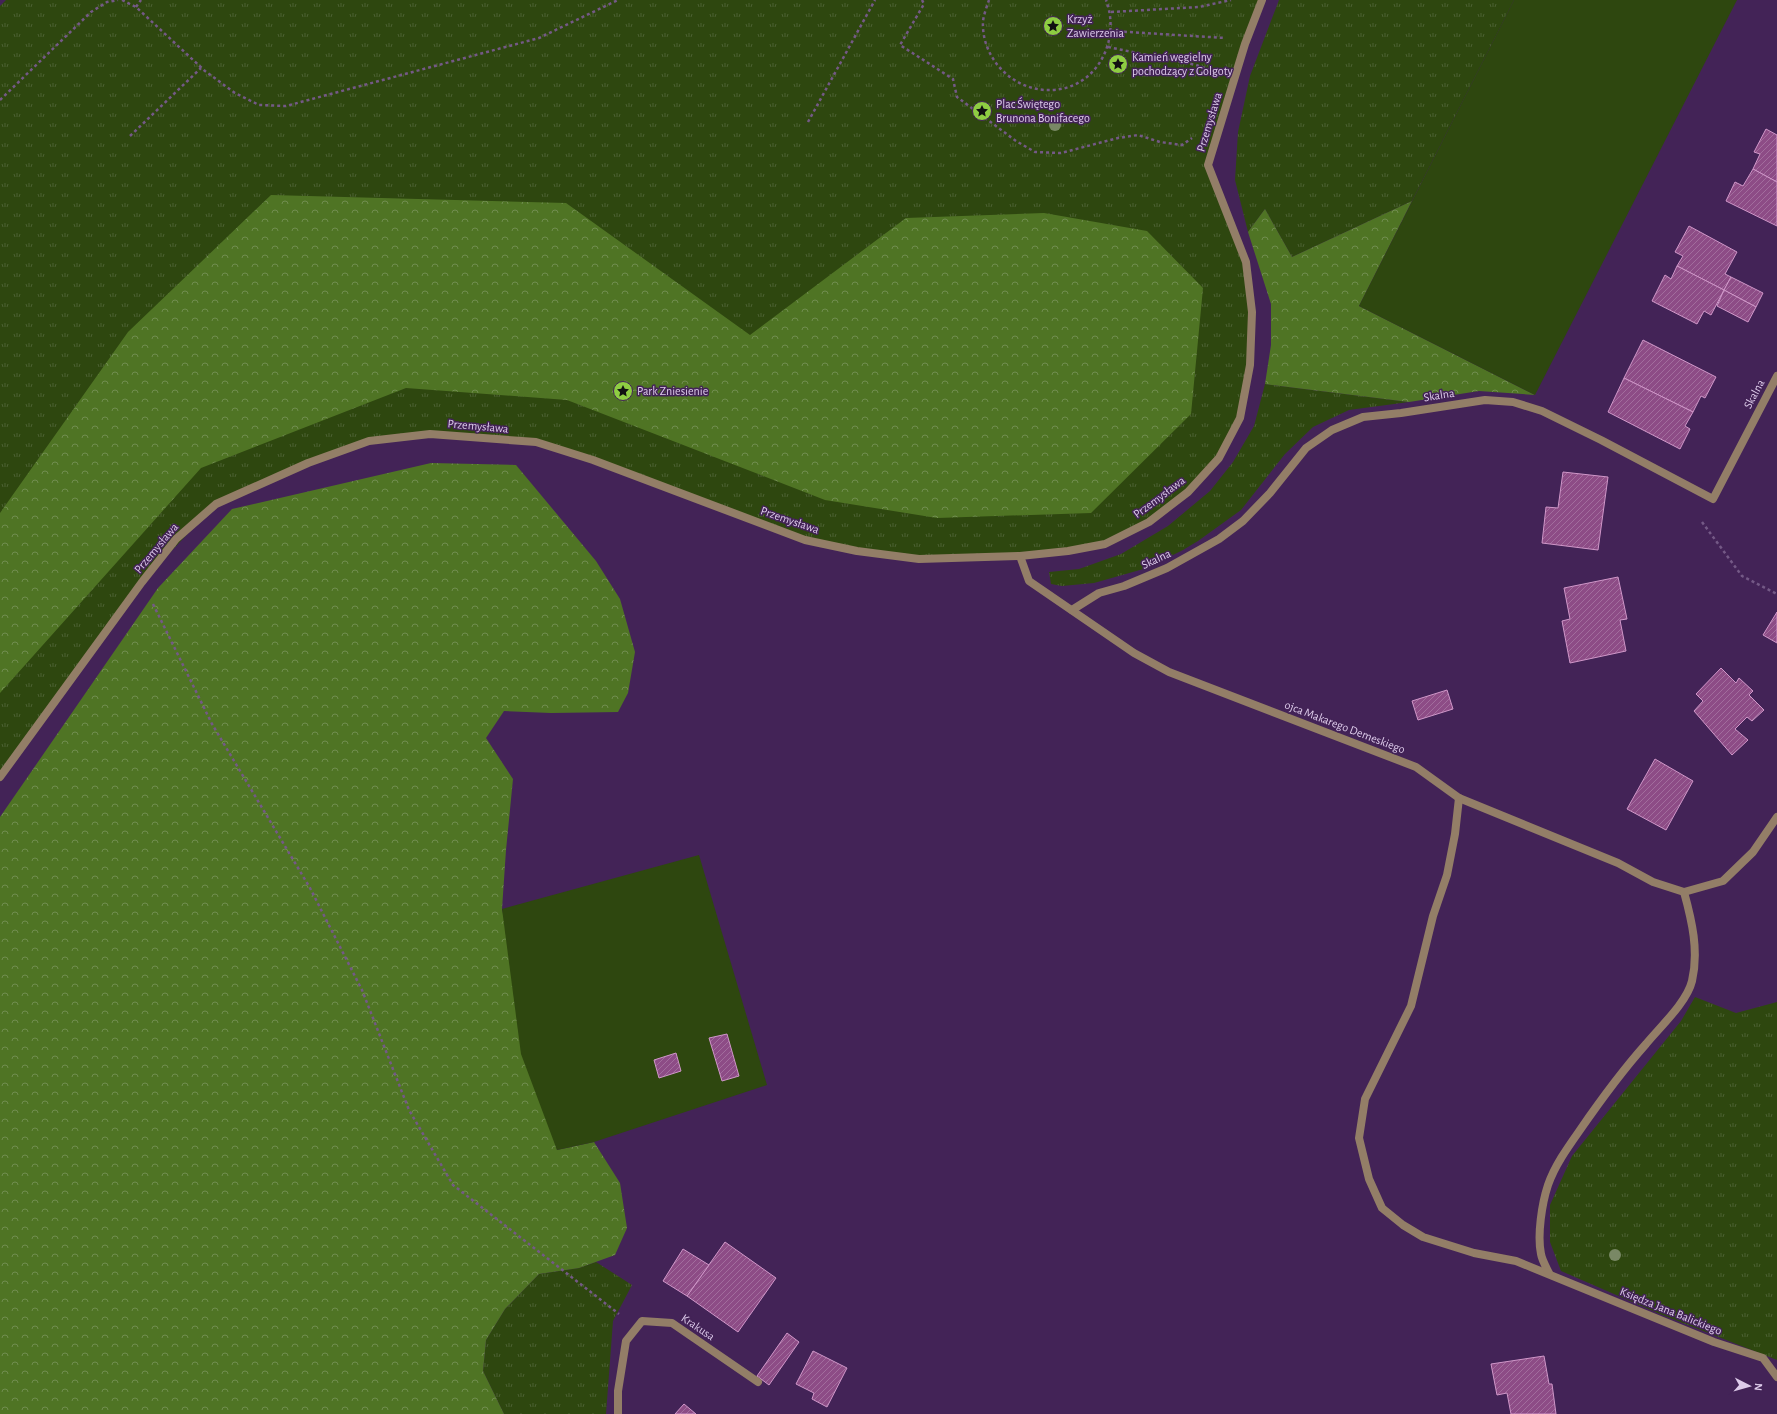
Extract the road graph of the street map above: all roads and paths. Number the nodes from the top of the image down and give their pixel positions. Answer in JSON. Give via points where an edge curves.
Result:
{"nodes":[{"id":1,"x":118,"y":0,"type":"edge"},
{"id":2,"x":122,"y":0,"type":"edge"},
{"id":3,"x":141,"y":0,"type":"edge"},
{"id":4,"x":618,"y":0,"type":"edge"},
{"id":5,"x":874,"y":0,"type":"edge"},
{"id":6,"x":922,"y":0,"type":"edge"},
{"id":7,"x":989,"y":0,"type":"edge"},
{"id":8,"x":1106,"y":0,"type":"edge"},
{"id":9,"x":1231,"y":0,"type":"edge"},
{"id":10,"x":1262,"y":0,"type":"edge"},
{"id":11,"x":136,"y":7,"type":"junction"},
{"id":12,"x":1111,"y":12,"type":"junction"},
{"id":13,"x":1112,"y":32,"type":"junction"},
{"id":14,"x":1225,"y":45,"type":"dead end"},
{"id":15,"x":1108,"y":47,"type":"junction"},
{"id":16,"x":1218,"y":65,"type":"dead end"},
{"id":17,"x":201,"y":68,"type":"junction"},
{"id":18,"x":1215,"y":72,"type":"junction"},
{"id":19,"x":1214,"y":77,"type":"dead end"},
{"id":20,"x":0,"y":100,"type":"edge"},
{"id":21,"x":808,"y":122,"type":"dead end"},
{"id":22,"x":130,"y":136,"type":"dead end"},
{"id":23,"x":1195,"y":136,"type":"dead end"},
{"id":24,"x":1777,"y":376,"type":"edge"},
{"id":25,"x":1702,"y":522,"type":"dead end"},
{"id":26,"x":1020,"y":556,"type":"junction"},
{"id":27,"x":142,"y":582,"type":"junction"},
{"id":28,"x":1777,"y":594,"type":"edge"},
{"id":29,"x":1072,"y":610,"type":"junction"},
{"id":30,"x":0,"y":777,"type":"edge"},
{"id":31,"x":1459,"y":798,"type":"junction"},
{"id":32,"x":1777,"y":817,"type":"edge"},
{"id":33,"x":1684,"y":892,"type":"junction"},
{"id":34,"x":1549,"y":1273,"type":"junction"},
{"id":35,"x":637,"y":1328,"type":"junction"},
{"id":36,"x":1777,"y":1377,"type":"edge"},
{"id":37,"x":758,"y":1382,"type":"dead end"},
{"id":38,"x":618,"y":1414,"type":"edge"}],
"edges":[{"from":1,"to":20,"type":"path","via":[[107,2],[92,12]]},
{"from":2,"to":11,"type":"path"},
{"from":3,"to":11,"type":"path"},
{"from":4,"to":17,"type":"path","via":[[539,38],[286,106],[259,105],[235,93]]},
{"from":5,"to":21,"type":"path"},
{"from":6,"to":23,"type":"path","via":[[924,4],[900,45],[953,79],[957,96],[1016,141],[1035,152],[1061,152],[1138,135],[1160,142],[1182,144]]},
{"from":7,"to":15,"type":"path","via":[[983,21],[986,43],[995,63],[1011,79],[1031,88],[1053,90],[1075,84],[1093,72]]},
{"from":8,"to":12,"type":"path"},
{"from":9,"to":12,"type":"path","via":[[1199,7]]},
{"from":10,"to":26,"type":"street","name":"Przemysława","via":[[1245,44],[1208,165],[1246,262],[1252,312],[1250,365],[1240,418],[1219,458],[1188,492],[1149,522],[1105,544]]},
{"from":11,"to":17,"type":"path"},
{"from":12,"to":13,"type":"path"},
{"from":13,"to":14,"type":"path","via":[[1227,38]]},
{"from":13,"to":15,"type":"path"},
{"from":15,"to":18,"type":"path","via":[[1196,65]]},
{"from":16,"to":18,"type":"path"},
{"from":17,"to":22,"type":"path"},
{"from":18,"to":19,"type":"path"},
{"from":24,"to":29,"type":"street","name":"Skalna","via":[[1713,499],[1542,411],[1513,402],[1485,400],[1362,417],[1332,430],[1306,448],[1243,522],[1219,539],[1167,568],[1124,586],[1099,593]]},
{"from":25,"to":28,"type":"path","via":[[1742,576]]},
{"from":26,"to":27,"type":"street","name":"Przemysława","via":[[919,559],[857,551],[804,540],[593,460],[536,442],[430,434],[369,441],[308,463],[216,504],[176,539]]},
{"from":26,"to":29,"type":"street","name":"ojca Makarego Demeskiego","via":[[1029,581]]},
{"from":27,"to":30,"type":"street","name":"Przemysława"},
{"from":27,"to":35,"type":"path","via":[[212,724],[310,888],[362,990],[409,1110],[453,1185]]},
{"from":29,"to":31,"type":"street","name":"ojca Makarego Demeskiego","via":[[1134,653],[1169,672],[1416,767]]},
{"from":31,"to":33,"type":"street","name":"ojca Makarego Demeskiego","via":[[1618,863],[1653,882]]},
{"from":31,"to":34,"type":"street","name":"Księdza Jana Balickiego","via":[[1447,875],[1433,916],[1412,1006],[1365,1099],[1359,1138],[1369,1178],[1382,1208],[1402,1225],[1423,1237],[1474,1253],[1516,1261]]},
{"from":32,"to":33,"type":"street","via":[[1753,852],[1723,881]]},
{"from":33,"to":34,"type":"street","via":[[1695,943],[1692,983],[1677,1010],[1645,1044],[1594,1109],[1557,1166],[1548,1185],[1540,1223],[1541,1253]]},
{"from":34,"to":36,"type":"street","name":"Księdza Jana Balickiego","via":[[1565,1282],[1714,1342],[1763,1358]]},
{"from":35,"to":37,"type":"street","name":"Krakusa","via":[[642,1321],[672,1323]]},
{"from":35,"to":38,"type":"street","via":[[626,1341],[618,1391]]}]}
